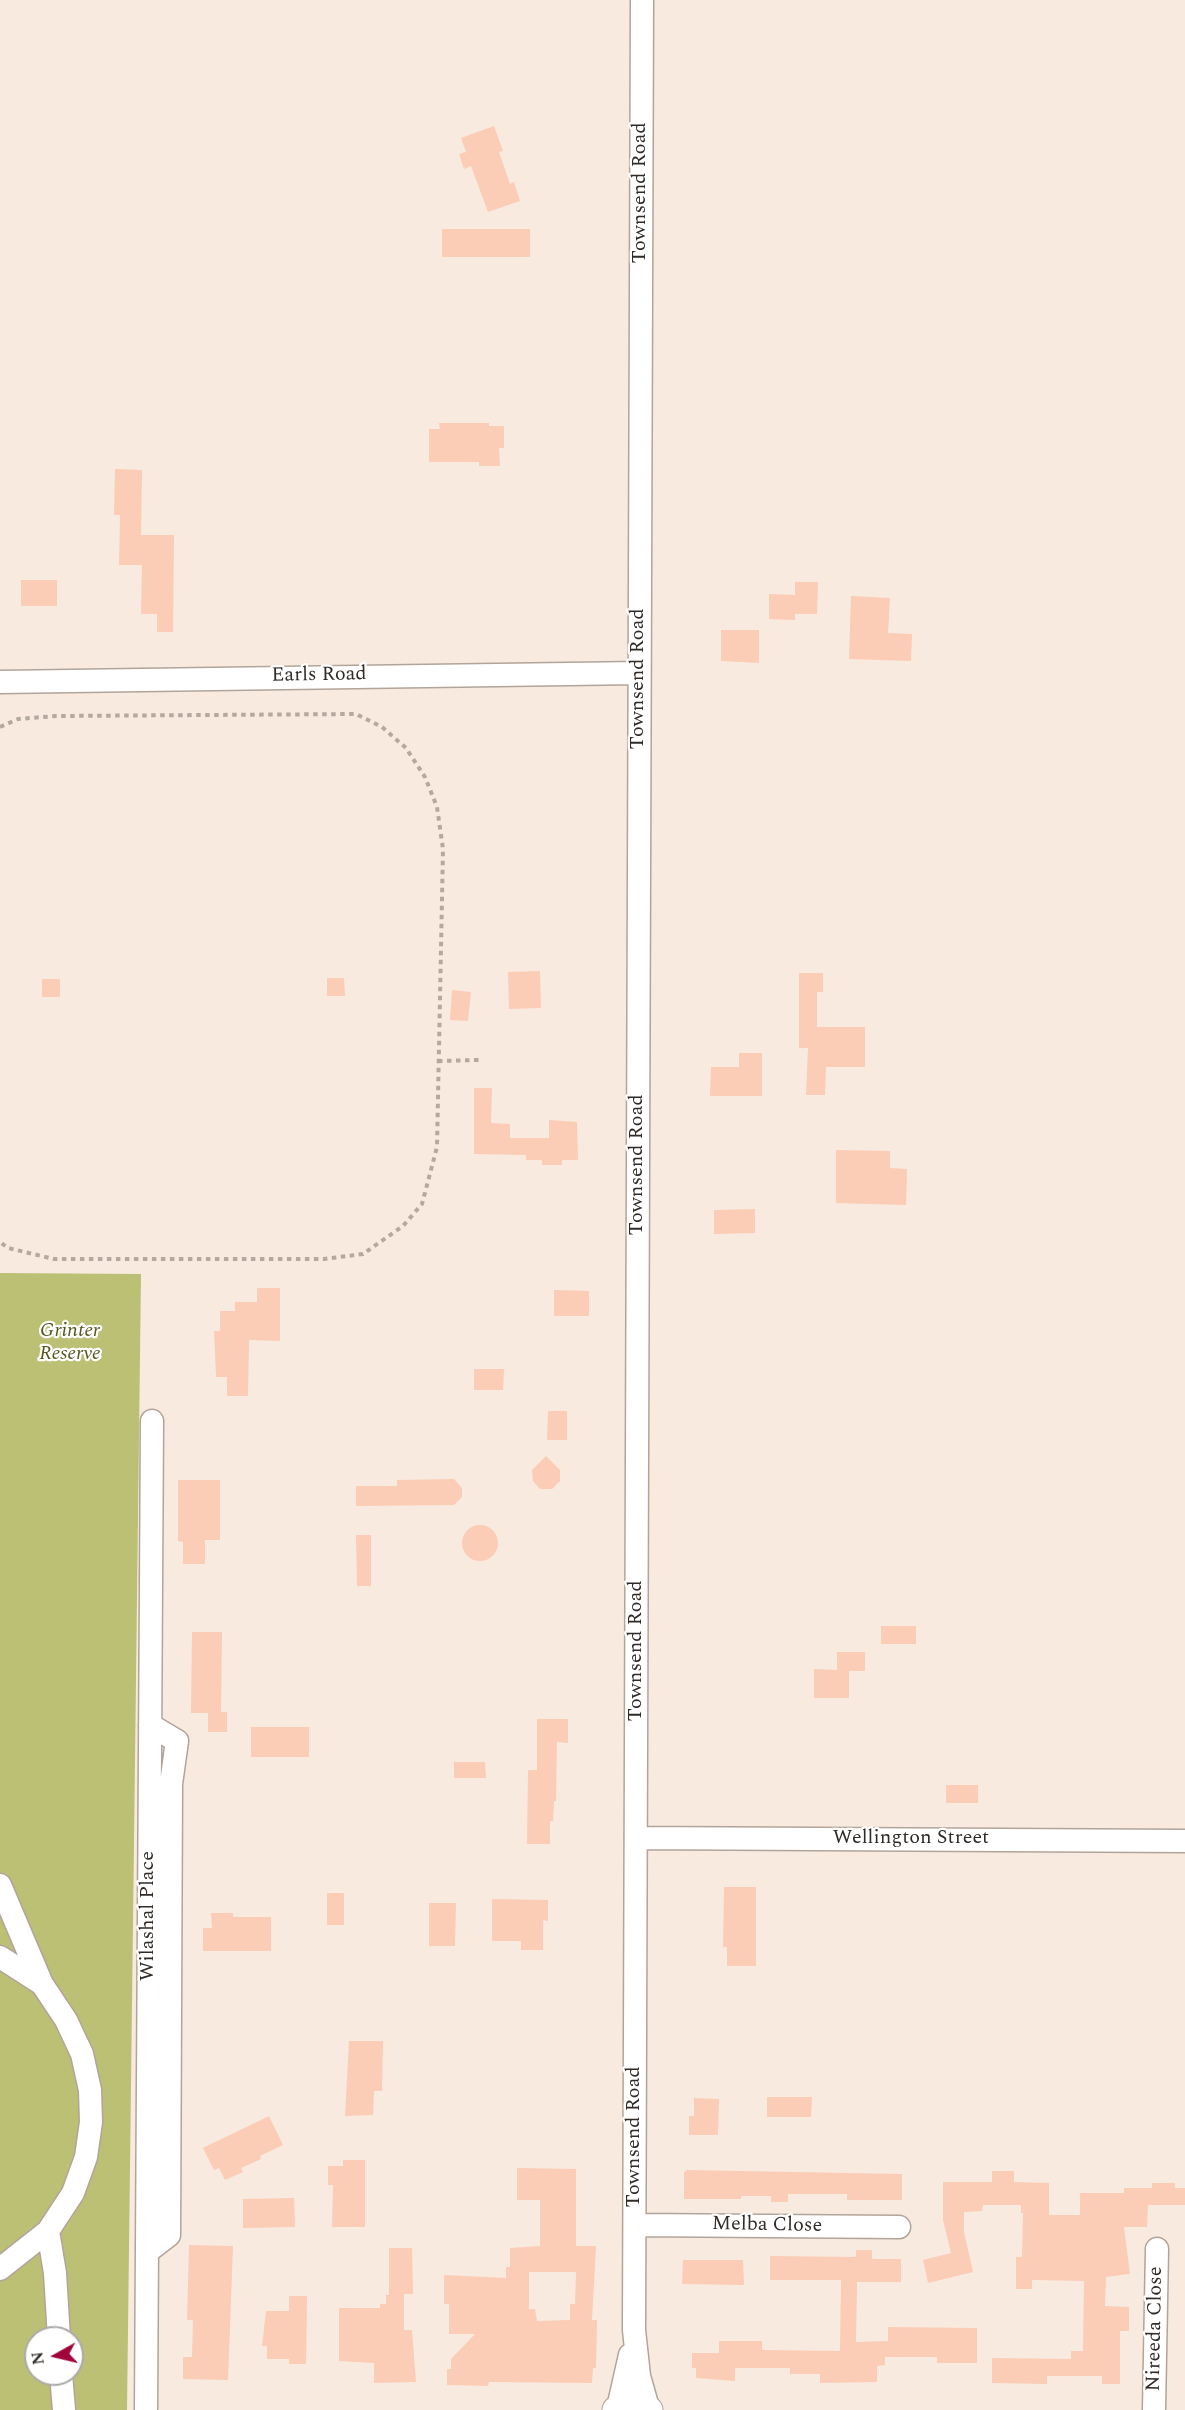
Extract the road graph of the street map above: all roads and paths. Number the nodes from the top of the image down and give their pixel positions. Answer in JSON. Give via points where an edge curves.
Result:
{"nodes":[{"id":1,"x":642,"y":0,"type":"edge"},
{"id":2,"x":639,"y":673,"type":"junction"},
{"id":3,"x":0,"y":682,"type":"edge"},
{"id":4,"x":0,"y":727,"type":"edge"},
{"id":5,"x":478,"y":1060,"type":"dead end"},
{"id":6,"x":438,"y":1061,"type":"junction"},
{"id":7,"x":0,"y":1242,"type":"edge"},
{"id":8,"x":152,"y":1421,"type":"dead end"},
{"id":9,"x":636,"y":1838,"type":"junction"},
{"id":10,"x":1185,"y":1841,"type":"edge"},
{"id":11,"x":0,"y":1885,"type":"edge"},
{"id":12,"x":0,"y":1957,"type":"edge"},
{"id":13,"x":42,"y":1984,"type":"junction"},
{"id":14,"x":635,"y":2225,"type":"junction"},
{"id":15,"x":899,"y":2227,"type":"dead end"},
{"id":16,"x":48,"y":2231,"type":"junction"},
{"id":17,"x":1157,"y":2249,"type":"dead end"},
{"id":18,"x":0,"y":2269,"type":"edge"},
{"id":19,"x":58,"y":2326,"type":"edge"},
{"id":20,"x":634,"y":2330,"type":"junction"},
{"id":21,"x":62,"y":2386,"type":"edge"},
{"id":22,"x":617,"y":2409,"type":"edge"},
{"id":23,"x":648,"y":2409,"type":"edge"},
{"id":24,"x":64,"y":2410,"type":"edge"},
{"id":25,"x":146,"y":2410,"type":"edge"},
{"id":26,"x":1154,"y":2410,"type":"edge"}],
"edges":[{"from":1,"to":2,"type":"street","name":"Townsend Road"},
{"from":2,"to":3,"type":"street","name":"Earls Road"},
{"from":2,"to":9,"type":"street","name":"Townsend Road"},
{"from":4,"to":6,"type":"path","via":[[18,719],[56,716],[316,713],[356,714],[382,727],[406,748],[425,777],[437,807],[443,849]]},
{"from":5,"to":6,"type":"path"},
{"from":6,"to":7,"type":"path","via":[[437,1147],[422,1204],[403,1226],[363,1254],[324,1259],[54,1259],[8,1248]]},
{"from":8,"to":25,"type":"street","name":"Wilashal Place"},
{"from":9,"to":10,"type":"street","name":"Wellington Street"},
{"from":9,"to":14,"type":"street","name":"Townsend Road"},
{"from":11,"to":13,"type":"street"},
{"from":12,"to":13,"type":"street"},
{"from":13,"to":16,"type":"street","via":[[82,2054],[90,2090],[91,2122],[86,2157],[73,2193]]},
{"from":14,"to":15,"type":"street","name":"Melba Close"},
{"from":14,"to":20,"type":"street","name":"Townsend Road"},
{"from":16,"to":18,"type":"street"},
{"from":16,"to":19,"type":"street"},
{"from":17,"to":26,"type":"street","name":"Nireeda Close"},
{"from":20,"to":22,"type":"street","name":"Townsend Road"},
{"from":20,"to":23,"type":"street","name":"Townsend Road","via":[[639,2376]]},
{"from":21,"to":24,"type":"street"},
{"from":22,"to":23,"type":"main road","via":[[633,2403]]}]}
